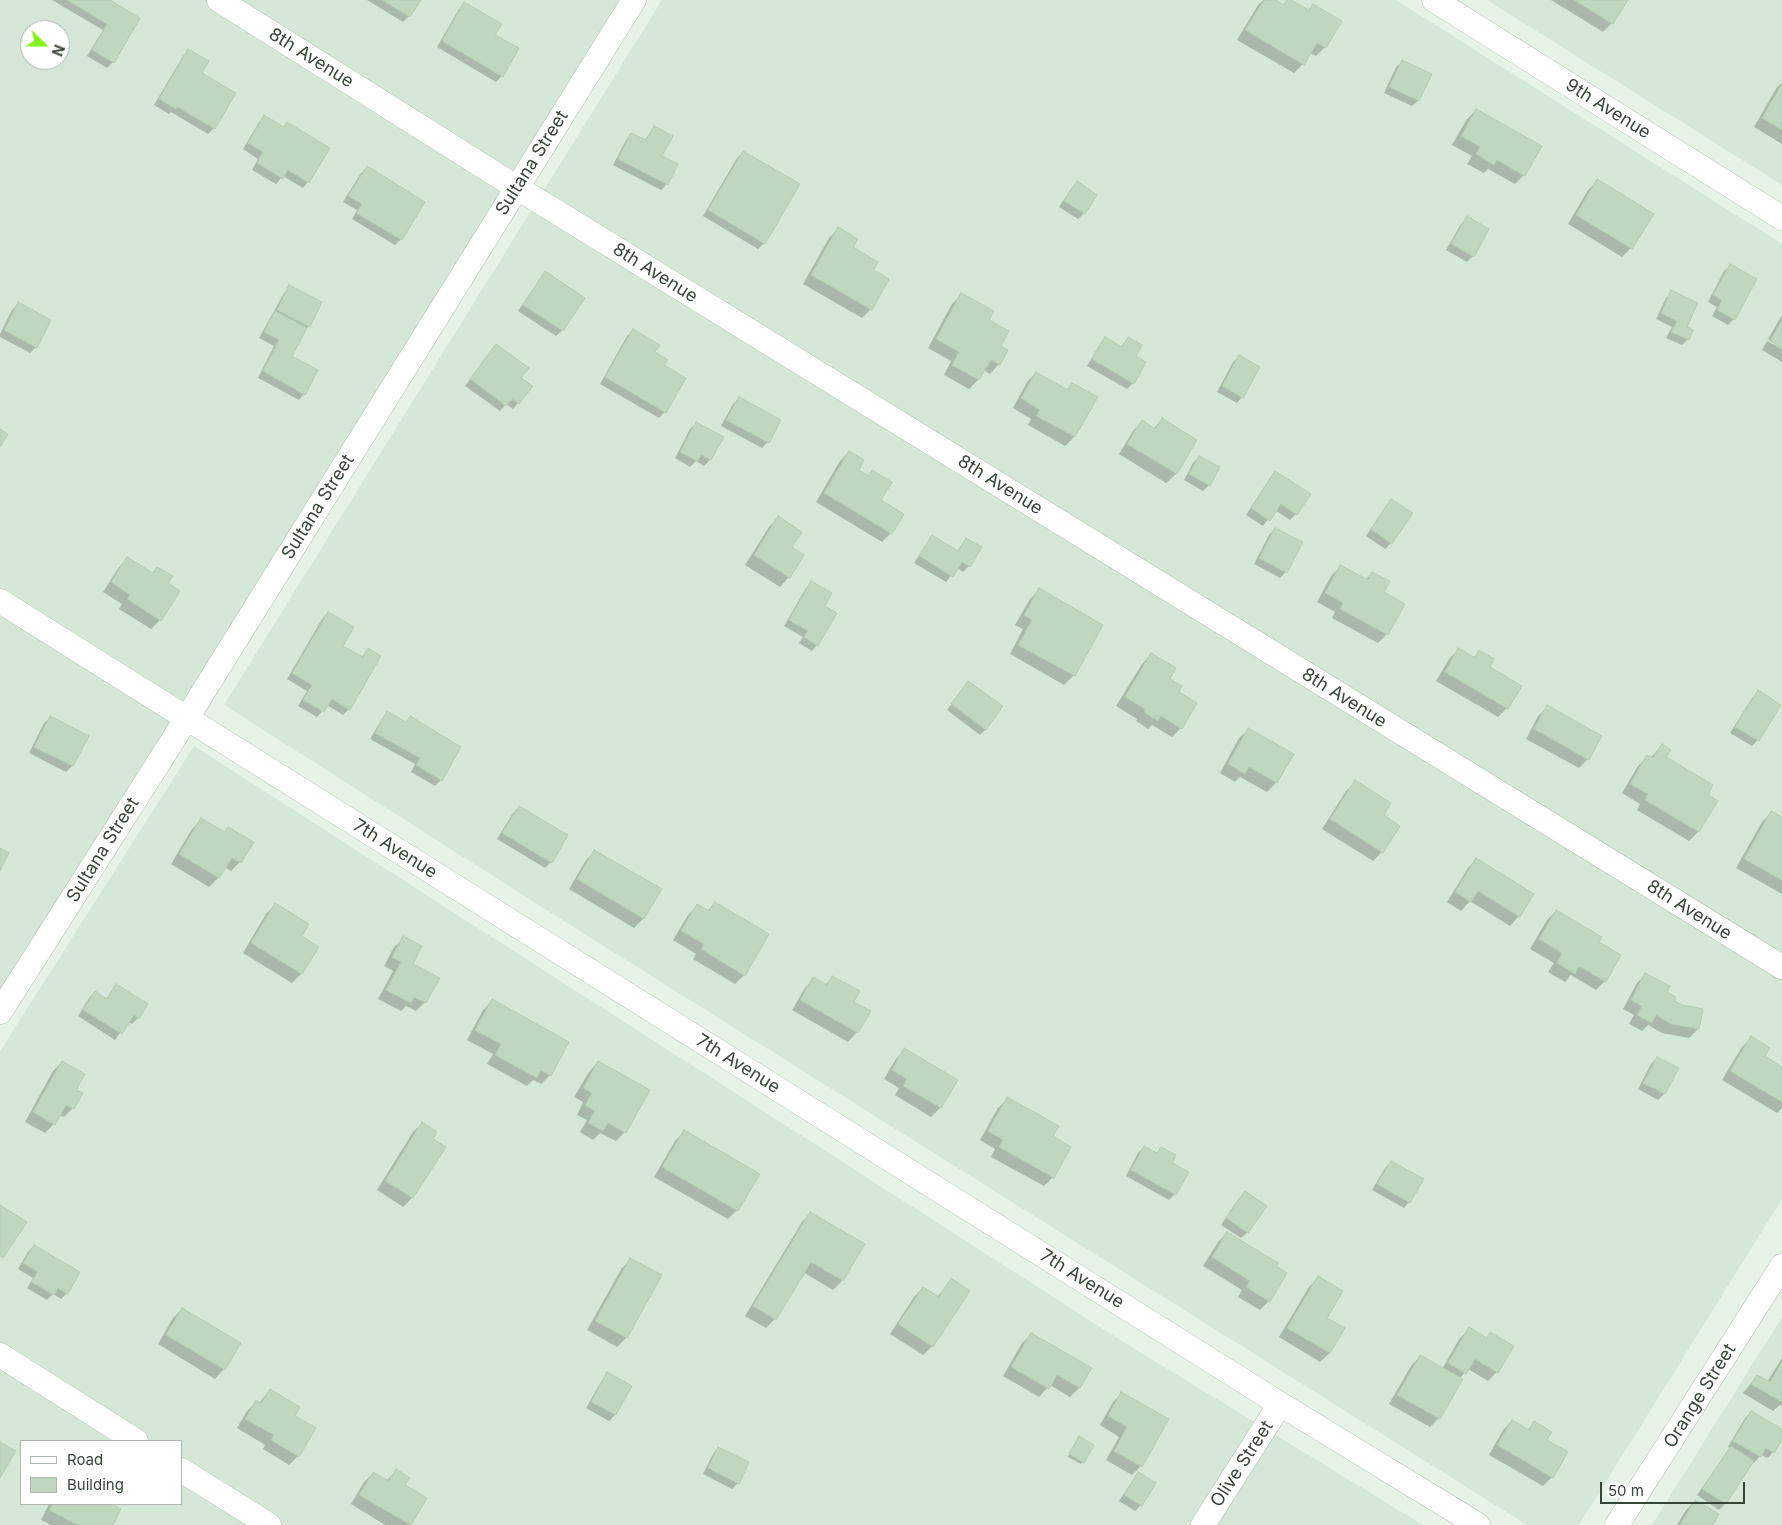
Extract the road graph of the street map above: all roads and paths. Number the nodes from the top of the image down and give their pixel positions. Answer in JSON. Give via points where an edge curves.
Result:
{"nodes":[{"id":1,"x":219,"y":0,"type":"edge"},
{"id":2,"x":634,"y":0,"type":"edge"},
{"id":3,"x":1434,"y":0,"type":"edge"},
{"id":4,"x":516,"y":187,"type":"junction"},
{"id":5,"x":1782,"y":218,"type":"edge"},
{"id":6,"x":0,"y":601,"type":"edge"},
{"id":7,"x":186,"y":718,"type":"junction"},
{"id":8,"x":1782,"y":967,"type":"edge"},
{"id":9,"x":0,"y":1012,"type":"edge"},
{"id":10,"x":1782,"y":1266,"type":"edge"},
{"id":11,"x":0,"y":1355,"type":"edge"},
{"id":12,"x":1280,"y":1404,"type":"junction"},
{"id":13,"x":134,"y":1440,"type":"edge"},
{"id":14,"x":182,"y":1471,"type":"edge"},
{"id":15,"x":269,"y":1525,"type":"edge"},
{"id":16,"x":1203,"y":1525,"type":"edge"},
{"id":17,"x":1478,"y":1525,"type":"edge"},
{"id":18,"x":1617,"y":1525,"type":"edge"}],
"edges":[{"from":1,"to":4,"type":"street","name":"8th Avenue"},
{"from":2,"to":4,"type":"street","name":"Sultana Street"},
{"from":3,"to":5,"type":"street","name":"9th Avenue"},
{"from":4,"to":7,"type":"street","name":"Sultana Street"},
{"from":4,"to":8,"type":"street","name":"8th Avenue"},
{"from":6,"to":7,"type":"street","name":"7th Avenue"},
{"from":7,"to":9,"type":"street","name":"Sultana Street"},
{"from":7,"to":12,"type":"street","name":"7th Avenue"},
{"from":10,"to":18,"type":"street","name":"Orange Street"},
{"from":11,"to":13,"type":"street"},
{"from":12,"to":16,"type":"street","name":"Olive Street"},
{"from":12,"to":17,"type":"street","name":"7th Avenue"},
{"from":14,"to":15,"type":"street"}]}
